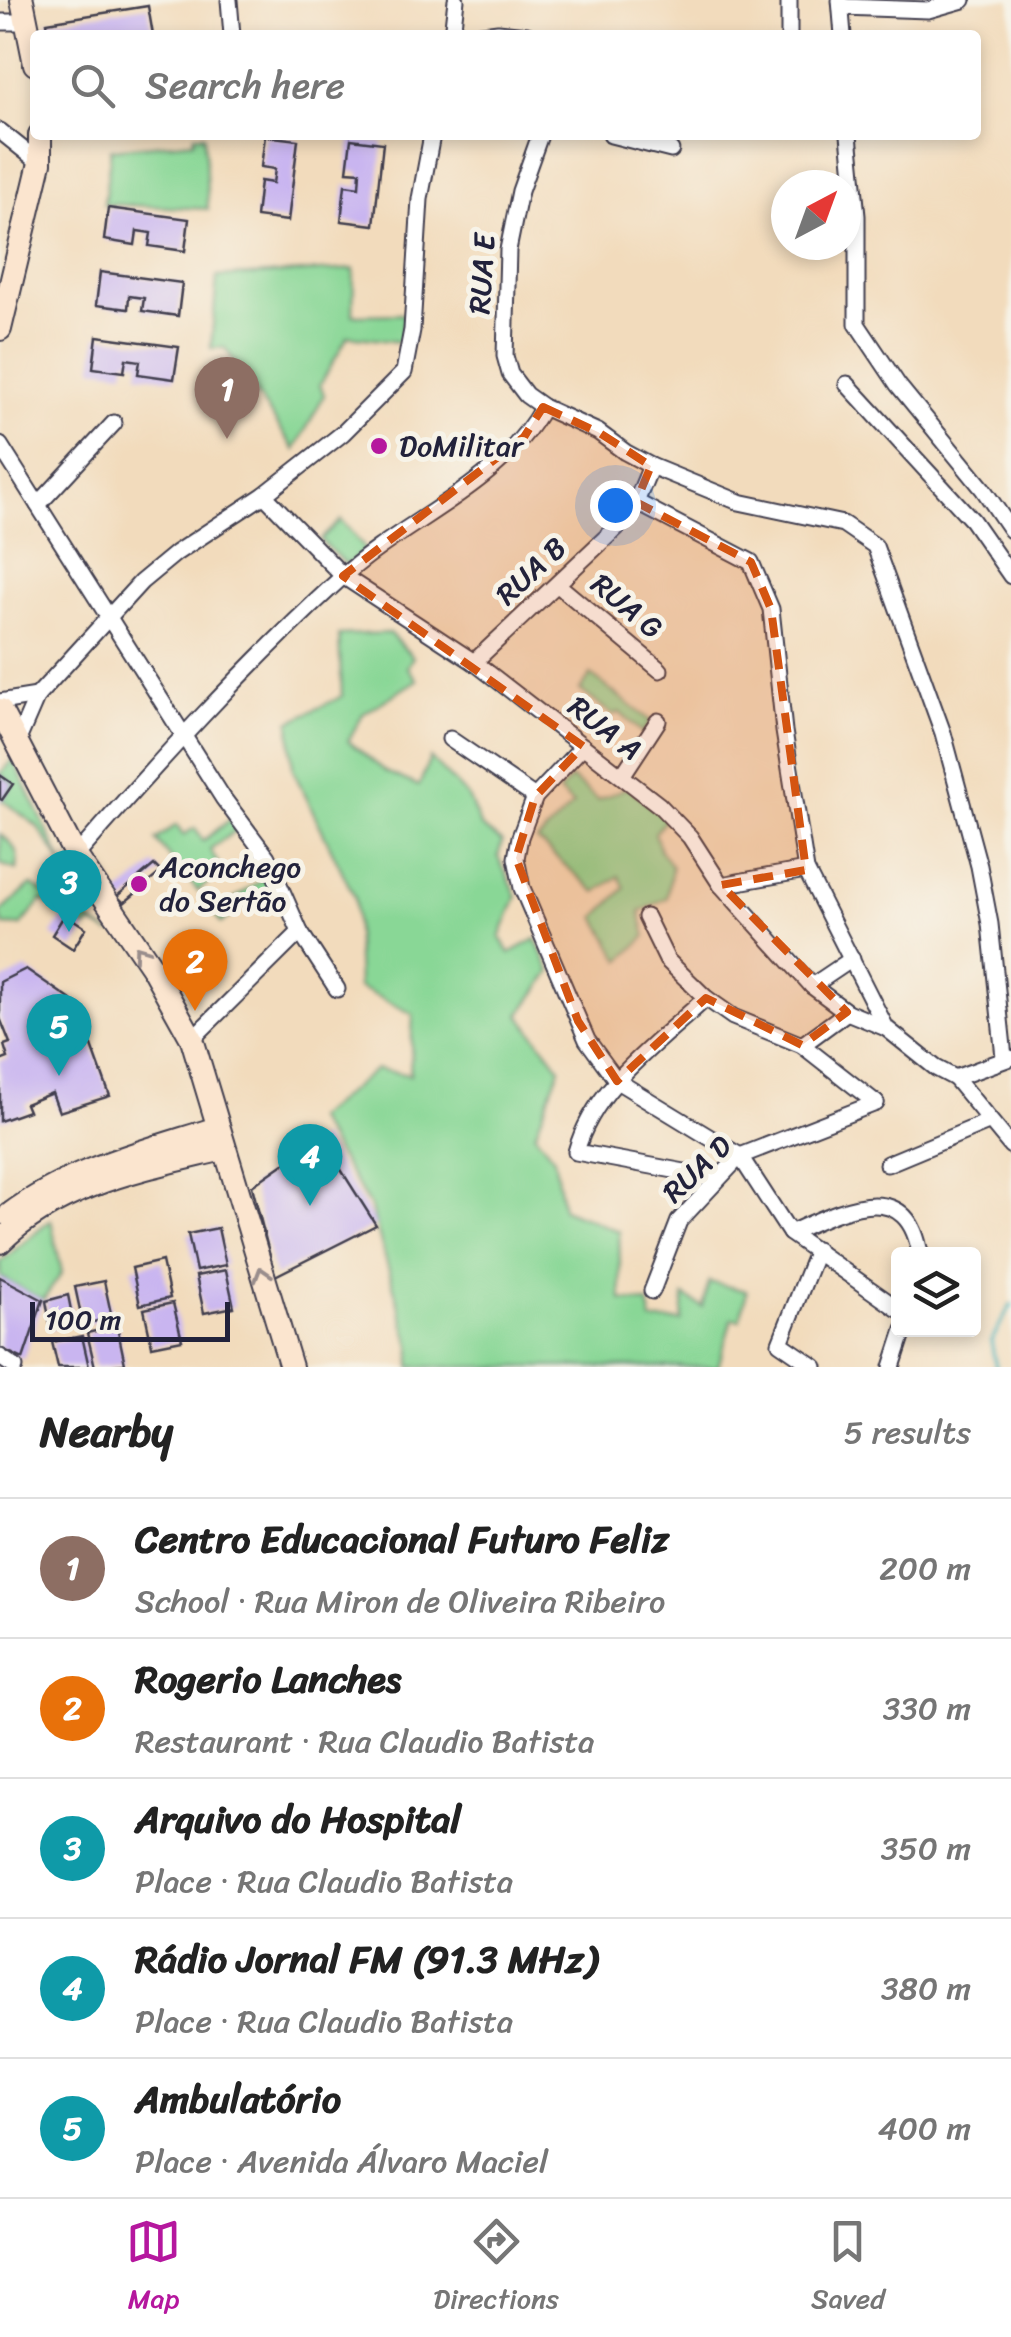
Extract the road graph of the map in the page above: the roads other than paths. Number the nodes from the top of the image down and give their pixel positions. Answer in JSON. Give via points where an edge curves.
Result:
{"nodes":[{"id":1,"x":229,"y":0,"type":"edge"},
{"id":2,"x":456,"y":0,"type":"edge"},
{"id":3,"x":789,"y":0,"type":"edge"},
{"id":4,"x":964,"y":0,"type":"edge"},
{"id":5,"x":841,"y":3,"type":"edge"},
{"id":6,"x":23,"y":11,"type":"edge"},
{"id":7,"x":0,"y":22,"type":"edge"},
{"id":8,"x":232,"y":30,"type":"edge"},
{"id":9,"x":453,"y":30,"type":"edge"},
{"id":10,"x":789,"y":30,"type":"edge"},
{"id":11,"x":843,"y":30,"type":"edge"},
{"id":12,"x":30,"y":42,"type":"edge"},
{"id":13,"x":0,"y":132,"type":"edge"},
{"id":14,"x":40,"y":140,"type":"edge"},
{"id":15,"x":431,"y":140,"type":"edge"},
{"id":16,"x":538,"y":140,"type":"edge"},
{"id":17,"x":631,"y":140,"type":"edge"},
{"id":18,"x":849,"y":140,"type":"edge"},
{"id":19,"x":671,"y":150,"type":"dead end"},
{"id":20,"x":40,"y":163,"type":"junction"},
{"id":21,"x":2,"y":312,"type":"edge"},
{"id":22,"x":846,"y":384,"type":"dead end"},
{"id":23,"x":543,"y":407,"type":"junction"},
{"id":24,"x":114,"y":424,"type":"dead end"},
{"id":25,"x":0,"y":445,"type":"edge"},
{"id":26,"x":652,"y":466,"type":"junction"},
{"id":27,"x":264,"y":495,"type":"junction"},
{"id":28,"x":636,"y":502,"type":"junction"},
{"id":29,"x":38,"y":504,"type":"junction"},
{"id":30,"x":1011,"y":530,"type":"edge"},
{"id":31,"x":343,"y":576,"type":"junction"},
{"id":32,"x":1011,"y":576,"type":"edge"},
{"id":33,"x":558,"y":584,"type":"junction"},
{"id":34,"x":108,"y":617,"type":"junction"},
{"id":35,"x":474,"y":662,"type":"junction"},
{"id":36,"x":660,"y":670,"type":"dead end"},
{"id":37,"x":37,"y":696,"type":"junction"},
{"id":38,"x":0,"y":702,"type":"edge"},
{"id":39,"x":0,"y":710,"type":"edge"},
{"id":40,"x":658,"y":721,"type":"dead end"},
{"id":41,"x":184,"y":734,"type":"junction"},
{"id":42,"x":450,"y":739,"type":"dead end"},
{"id":43,"x":18,"y":740,"type":"junction"},
{"id":44,"x":583,"y":746,"type":"junction"},
{"id":45,"x":622,"y":776,"type":"junction"},
{"id":46,"x":535,"y":798,"type":"junction"},
{"id":47,"x":76,"y":856,"type":"junction"},
{"id":48,"x":806,"y":870,"type":"junction"},
{"id":49,"x":721,"y":885,"type":"junction"},
{"id":50,"x":646,"y":917,"type":"dead end"},
{"id":51,"x":300,"y":932,"type":"junction"},
{"id":52,"x":852,"y":959,"type":"junction"},
{"id":53,"x":812,"y":986,"type":"junction"},
{"id":54,"x":336,"y":990,"type":"dead end"},
{"id":55,"x":706,"y":998,"type":"junction"},
{"id":56,"x":847,"y":1012,"type":"junction"},
{"id":57,"x":886,"y":1028,"type":"junction"},
{"id":58,"x":192,"y":1039,"type":"junction"},
{"id":59,"x":802,"y":1045,"type":"junction"},
{"id":60,"x":1008,"y":1058,"type":"edge"},
{"id":61,"x":954,"y":1078,"type":"junction"},
{"id":62,"x":616,"y":1080,"type":"junction"},
{"id":63,"x":988,"y":1122,"type":"junction"},
{"id":64,"x":220,"y":1139,"type":"junction"},
{"id":65,"x":1011,"y":1146,"type":"edge"},
{"id":66,"x":740,"y":1156,"type":"junction"},
{"id":67,"x":888,"y":1164,"type":"dead end"},
{"id":68,"x":717,"y":1178,"type":"junction"},
{"id":69,"x":0,"y":1223,"type":"edge"},
{"id":70,"x":790,"y":1233,"type":"junction"},
{"id":71,"x":0,"y":1242,"type":"edge"},
{"id":72,"x":918,"y":1247,"type":"edge"},
{"id":73,"x":816,"y":1250,"type":"junction"},
{"id":74,"x":652,"y":1291,"type":"dead end"},
{"id":75,"x":891,"y":1305,"type":"edge"},
{"id":76,"x":902,"y":1337,"type":"edge"},
{"id":77,"x":0,"y":1357,"type":"edge"},
{"id":78,"x":15,"y":1367,"type":"edge"},
{"id":79,"x":291,"y":1367,"type":"edge"},
{"id":80,"x":815,"y":1367,"type":"edge"},
{"id":81,"x":892,"y":1367,"type":"edge"}],
"edges":[{"from":1,"to":8,"type":"street"},
{"from":2,"to":9,"type":"street"},
{"from":3,"to":10,"type":"street"},
{"from":4,"to":5,"type":"street","via":[[928,10]]},
{"from":5,"to":11,"type":"street"},
{"from":6,"to":7,"type":"street"},
{"from":6,"to":12,"type":"main road"},
{"from":13,"to":20,"type":"street"},
{"from":14,"to":20,"type":"main road"},
{"from":15,"to":27,"type":"street","via":[[404,372]]},
{"from":16,"to":23,"type":"street","name":"RUA E","via":[[508,250],[505,356],[518,385]]},
{"from":17,"to":19,"type":"street"},
{"from":18,"to":30,"type":"street","via":[[857,324]]},
{"from":20,"to":21,"type":"main road"},
{"from":22,"to":32,"type":"street","via":[[972,520]]},
{"from":23,"to":26,"type":"street"},
{"from":23,"to":31,"type":"street","via":[[498,462]]},
{"from":24,"to":29,"type":"street"},
{"from":25,"to":29,"type":"street"},
{"from":26,"to":28,"type":"street","name":"RUA B"},
{"from":26,"to":60,"type":"street","via":[[738,502],[842,524],[874,546],[943,732],[979,866]]},
{"from":27,"to":31,"type":"street","name":"RUA A"},
{"from":27,"to":34,"type":"street","via":[[157,567]]},
{"from":28,"to":33,"type":"street","name":"RUA B"},
{"from":28,"to":48,"type":"street","via":[[751,562],[772,609]]},
{"from":29,"to":34,"type":"street"},
{"from":31,"to":35,"type":"street","name":"RUA A"},
{"from":31,"to":41,"type":"street"},
{"from":33,"to":35,"type":"street","name":"RUA B"},
{"from":33,"to":36,"type":"street","name":"RUA G"},
{"from":34,"to":37,"type":"street"},
{"from":34,"to":41,"type":"street"},
{"from":35,"to":44,"type":"street","name":"RUA A"},
{"from":37,"to":38,"type":"street"},
{"from":37,"to":43,"type":"street"},
{"from":39,"to":43,"type":"main road"},
{"from":40,"to":45,"type":"street"},
{"from":41,"to":47,"type":"street"},
{"from":41,"to":51,"type":"street","via":[[261,848]]},
{"from":42,"to":46,"type":"street"},
{"from":43,"to":47,"type":"main road"},
{"from":44,"to":45,"type":"street","name":"RUA A"},
{"from":44,"to":46,"type":"street"},
{"from":45,"to":49,"type":"street","name":"RUA A","via":[[676,820]]},
{"from":46,"to":62,"type":"street","via":[[516,858],[522,888],[586,1040]]},
{"from":58,"to":47,"type":"main road","one_way":true},
{"from":48,"to":49,"type":"street"},
{"from":48,"to":52,"type":"street"},
{"from":49,"to":53,"type":"street","name":"RUA A"},
{"from":50,"to":55,"type":"street","via":[[667,960]]},
{"from":51,"to":54,"type":"street"},
{"from":51,"to":58,"type":"street"},
{"from":52,"to":53,"type":"street"},
{"from":52,"to":57,"type":"street"},
{"from":53,"to":56,"type":"street","name":"RUA A"},
{"from":55,"to":59,"type":"street","via":[[733,1017]]},
{"from":55,"to":62,"type":"street"},
{"from":56,"to":57,"type":"street","name":"RUA A"},
{"from":56,"to":59,"type":"street"},
{"from":57,"to":61,"type":"street"},
{"from":58,"to":64,"type":"main road"},
{"from":59,"to":66,"type":"street","name":"RUA D","via":[[876,1103]]},
{"from":60,"to":61,"type":"street"},
{"from":61,"to":63,"type":"street"},
{"from":62,"to":66,"type":"street"},
{"from":62,"to":68,"type":"street","via":[[591,1114],[576,1152]]},
{"from":63,"to":65,"type":"street"},
{"from":63,"to":67,"type":"street"},
{"from":64,"to":69,"type":"main road","via":[[62,1182]]},
{"from":64,"to":71,"type":"main road","via":[[95,1184]]},
{"from":79,"to":64,"type":"main road","one_way":true},
{"from":66,"to":68,"type":"street","name":"RUA D"},
{"from":66,"to":70,"type":"street"},
{"from":68,"to":74,"type":"street","name":"RUA D","via":[[679,1221]]},
{"from":70,"to":72,"type":"street","via":[[858,1206],[885,1205],[912,1227]]},
{"from":70,"to":73,"type":"street"},
{"from":73,"to":75,"type":"street"},
{"from":73,"to":80,"type":"street","via":[[780,1343]]},
{"from":76,"to":81,"type":"street"},
{"from":77,"to":78,"type":"street"}]}
